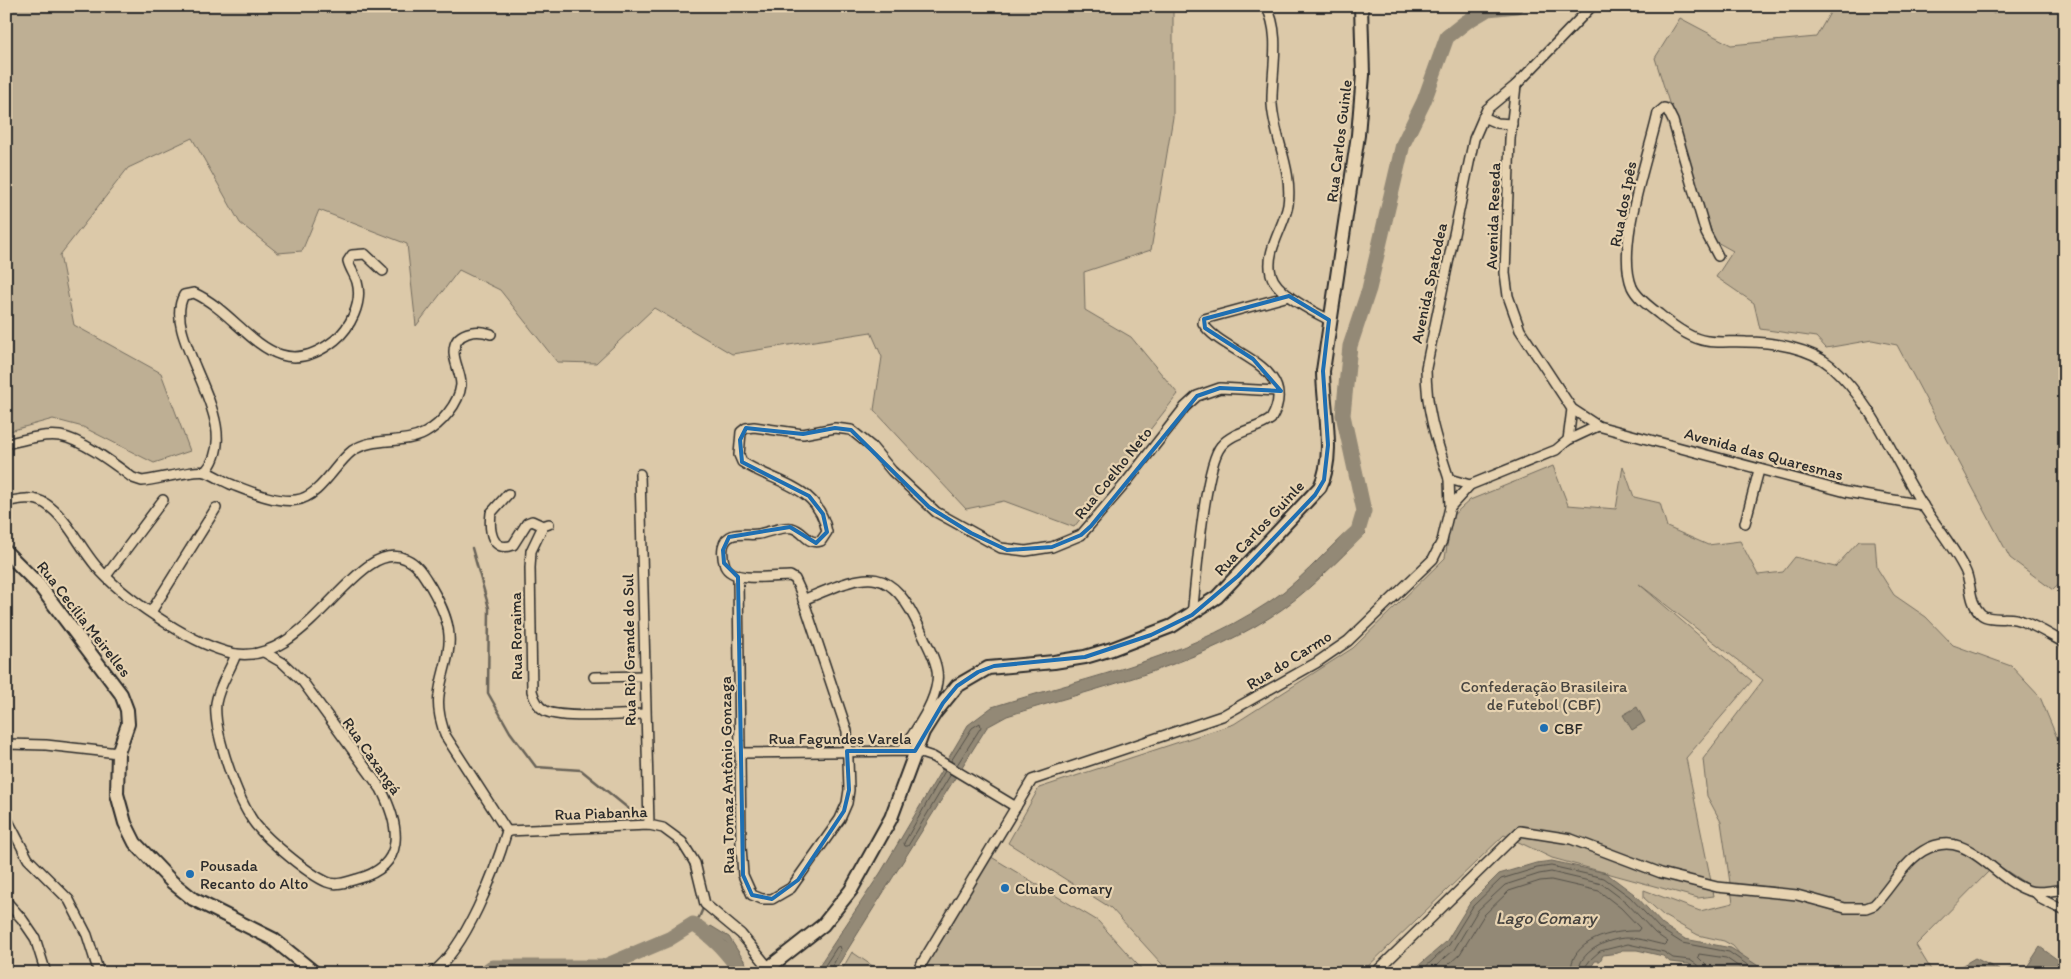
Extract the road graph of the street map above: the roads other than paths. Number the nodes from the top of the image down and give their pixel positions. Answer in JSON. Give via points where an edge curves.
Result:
{"nodes":[{"id":1,"x":1266,"y":6,"type":"edge"},
{"id":2,"x":1362,"y":6,"type":"edge"},
{"id":3,"x":1592,"y":6,"type":"edge"},
{"id":4,"x":1516,"y":85,"type":"junction"},
{"id":5,"x":1483,"y":117,"type":"junction"},
{"id":6,"x":1512,"y":124,"type":"junction"},
{"id":7,"x":1718,"y":256,"type":"dead end"},
{"id":8,"x":382,"y":271,"type":"dead end"},
{"id":9,"x":1289,"y":296,"type":"junction"},
{"id":10,"x":1329,"y":320,"type":"junction"},
{"id":11,"x":491,"y":334,"type":"dead end"},
{"id":12,"x":1277,"y":391,"type":"junction"},
{"id":13,"x":1572,"y":409,"type":"junction"},
{"id":14,"x":1598,"y":426,"type":"junction"},
{"id":15,"x":1568,"y":440,"type":"junction"},
{"id":16,"x":6,"y":444,"type":"edge"},
{"id":17,"x":1759,"y":470,"type":"junction"},
{"id":18,"x":205,"y":472,"type":"junction"},
{"id":19,"x":640,"y":474,"type":"dead end"},
{"id":20,"x":1449,"y":479,"type":"junction"},
{"id":21,"x":1470,"y":485,"type":"junction"},
{"id":22,"x":508,"y":494,"type":"dead end"},
{"id":23,"x":163,"y":500,"type":"dead end"},
{"id":24,"x":6,"y":502,"type":"edge"},
{"id":25,"x":1450,"y":506,"type":"junction"},
{"id":26,"x":1923,"y":506,"type":"junction"},
{"id":27,"x":216,"y":508,"type":"dead end"},
{"id":28,"x":1745,"y":523,"type":"dead end"},
{"id":29,"x":6,"y":552,"type":"edge"},
{"id":30,"x":106,"y":576,"type":"junction"},
{"id":31,"x":738,"y":577,"type":"junction"},
{"id":32,"x":803,"y":600,"type":"junction"},
{"id":33,"x":151,"y":612,"type":"junction"},
{"id":34,"x":1192,"y":614,"type":"junction"},
{"id":35,"x":2065,"y":643,"type":"edge"},
{"id":36,"x":264,"y":652,"type":"junction"},
{"id":37,"x":236,"y":654,"type":"junction"},
{"id":38,"x":644,"y":676,"type":"junction"},
{"id":39,"x":594,"y":677,"type":"dead end"},
{"id":40,"x":644,"y":714,"type":"junction"},
{"id":41,"x":6,"y":744,"type":"edge"},
{"id":42,"x":848,"y":751,"type":"junction"},
{"id":43,"x":909,"y":751,"type":"junction"},
{"id":44,"x":118,"y":753,"type":"junction"},
{"id":45,"x":741,"y":753,"type":"junction"},
{"id":46,"x":1016,"y":807,"type":"junction"},
{"id":47,"x":6,"y":817,"type":"edge"},
{"id":48,"x":649,"y":825,"type":"junction"},
{"id":49,"x":508,"y":832,"type":"junction"},
{"id":50,"x":2065,"y":890,"type":"edge"},
{"id":51,"x":2036,"y":892,"type":"junction"},
{"id":52,"x":6,"y":902,"type":"edge"},
{"id":53,"x":2065,"y":911,"type":"edge"},
{"id":54,"x":765,"y":970,"type":"edge"},
{"id":55,"x":46,"y":973,"type":"edge"},
{"id":56,"x":99,"y":973,"type":"edge"},
{"id":57,"x":315,"y":973,"type":"edge"},
{"id":58,"x":432,"y":973,"type":"edge"},
{"id":59,"x":916,"y":973,"type":"edge"},
{"id":60,"x":1375,"y":973,"type":"edge"}],
"edges":[{"from":1,"to":9,"type":"street","via":[[1271,15],[1273,34],[1273,112],[1288,167],[1289,190],[1284,220],[1270,263],[1274,281]]},
{"from":2,"to":10,"type":"street","name":"Rua Carlos Guinle","via":[[1364,75],[1358,135]]},
{"from":3,"to":4,"type":"street"},
{"from":4,"to":5,"type":"street","name":"Avenida Spatodea","via":[[1487,109]]},
{"from":4,"to":6,"type":"street","name":"Avenida Reseda"},
{"from":5,"to":6,"type":"street","via":[[1497,123]]},
{"from":5,"to":20,"type":"street","name":"Avenida Spatodea","via":[[1474,139],[1426,368],[1426,400]]},
{"from":6,"to":13,"type":"street","name":"Avenida Reseda","via":[[1505,273],[1508,296],[1520,330]]},
{"from":7,"to":26,"type":"street","name":"Rua dos Ipês","via":[[1706,233],[1673,121],[1664,108],[1658,113],[1628,243],[1632,287],[1671,324],[1705,341],[1786,346],[1822,359],[1853,391]]},
{"from":8,"to":18,"type":"street","via":[[366,254],[352,255],[348,261],[359,293],[350,324],[326,347],[296,358],[275,354],[200,296],[194,293],[184,296],[182,327],[215,418],[216,451]]},
{"from":9,"to":10,"type":"street"},
{"from":9,"to":12,"type":"street","via":[[1208,316],[1203,323],[1208,330],[1253,359]]},
{"from":10,"to":34,"type":"street","name":"Rua Carlos Guinle","via":[[1323,371],[1328,445],[1324,480],[1310,500],[1238,576]]},
{"from":11,"to":18,"type":"street","via":[[473,331],[458,340],[454,349],[461,386],[448,412],[434,427],[413,438],[358,448],[320,486],[301,499],[277,499],[234,486]]},
{"from":12,"to":31,"type":"street","name":"Rua Coelho Neto","via":[[1220,388],[1197,396],[1081,536],[1052,548],[1026,551],[1001,548],[936,512],[851,430],[835,428],[803,434],[746,428],[741,432],[740,440],[742,462],[808,496],[822,514],[827,532],[816,543],[790,527],[729,537],[723,550],[724,563],[730,573]]},
{"from":12,"to":34,"type":"street","via":[[1271,419],[1233,437],[1217,452],[1206,501]]},
{"from":13,"to":14,"type":"street","name":"Avenida Reseda"},
{"from":13,"to":15,"type":"street"},
{"from":14,"to":15,"type":"street"},
{"from":14,"to":17,"type":"street","name":"Avenida das Quaresmas"},
{"from":15,"to":21,"type":"street","via":[[1556,450]]},
{"from":16,"to":18,"type":"street","via":[[48,436],[69,439],[142,481]]},
{"from":17,"to":26,"type":"street","name":"Avenida das Quaresmas","via":[[1869,497]]},
{"from":17,"to":28,"type":"street"},
{"from":19,"to":38,"type":"street","name":"Rua Rio Grande do Sul"},
{"from":20,"to":21,"type":"street"},
{"from":20,"to":25,"type":"street","name":"Avenida Spatodea"},
{"from":21,"to":25,"type":"street"},
{"from":22,"to":40,"type":"street","name":"Rua Roraima","via":[[491,513],[491,533],[497,544],[513,545],[527,523],[532,521],[546,525],[531,551],[530,568],[532,691],[536,701],[542,709],[557,715]]},
{"from":23,"to":30,"type":"street"},
{"from":24,"to":30,"type":"street","via":[[33,498],[46,504]]},
{"from":25,"to":46,"type":"street","name":"Rua do Carmo","via":[[1442,541],[1432,559],[1388,605],[1339,648],[1222,716],[1032,780]]},
{"from":26,"to":35,"type":"street","via":[[1967,572],[1971,595],[1981,614],[2018,620]]},
{"from":27,"to":33,"type":"street"},
{"from":29,"to":44,"type":"street","name":"Rua Cecília Meirelles","via":[[39,585],[121,694],[128,724]]},
{"from":30,"to":33,"type":"street"},
{"from":31,"to":32,"type":"street","name":"Rua Tomaz Antônio Gonzaga","via":[[790,576],[798,583]]},
{"from":31,"to":45,"type":"street","name":"Rua Tomaz Antônio Gonzaga"},
{"from":32,"to":42,"type":"street","name":"Rua Tomaz Antônio Gonzaga","via":[[847,731]]},
{"from":32,"to":43,"type":"street","via":[[868,577],[891,585],[906,601],[938,674],[935,690]]},
{"from":33,"to":37,"type":"street","via":[[206,644]]},
{"from":34,"to":43,"type":"street","name":"Rua Carlos Guinle","via":[[1150,635],[1085,657],[994,666],[978,672],[958,686]]},
{"from":36,"to":37,"type":"street"},
{"from":36,"to":37,"type":"street","name":"Rua Caxangá","via":[[302,682],[389,804],[396,843],[384,866],[365,877],[341,883],[328,882],[296,862],[256,824],[229,766],[216,717],[221,686]]},
{"from":36,"to":49,"type":"street","via":[[303,630],[375,560],[391,555],[406,558],[419,567],[440,604],[450,636],[438,703],[445,735]]},
{"from":38,"to":39,"type":"street"},
{"from":38,"to":40,"type":"street","name":"Rua Rio Grande do Sul"},
{"from":40,"to":48,"type":"street","name":"Rua Rio Grande do Sul"},
{"from":41,"to":44,"type":"street","via":[[55,745]]},
{"from":42,"to":43,"type":"street","name":"Rua Fagundes Varela"},
{"from":42,"to":45,"type":"street","name":"Rua Fagundes Varela"},
{"from":42,"to":45,"type":"street","name":"Rua Tomaz Antônio Gonzaga","via":[[849,790],[844,812],[798,880],[772,899],[752,895],[743,875],[740,847]]},
{"from":43,"to":46,"type":"street","name":"Rua Fagundes Varela","via":[[943,763]]},
{"from":43,"to":54,"type":"street","name":"Rua Carlos Guinle","via":[[891,818],[851,890],[823,925]]},
{"from":44,"to":57,"type":"street","name":"Rua Cecília Meirelles","via":[[120,807],[135,843],[193,899],[272,939]]},
{"from":46,"to":59,"type":"street","name":"Rua do Carmo"},
{"from":47,"to":56,"type":"street","via":[[28,859],[69,900],[87,935]]},
{"from":48,"to":49,"type":"street","name":"Rua Piabanha"},
{"from":48,"to":54,"type":"street","name":"Rua Piabanha","via":[[663,828],[682,842],[694,863],[705,904],[741,934]]},
{"from":49,"to":58,"type":"street","via":[[497,866],[458,945]]},
{"from":50,"to":51,"type":"street"},
{"from":51,"to":53,"type":"street","via":[[2048,903]]},
{"from":51,"to":60,"type":"street","via":[[2016,885],[1963,846],[1945,844],[1923,851],[1874,905],[1854,909],[1796,895],[1708,885],[1661,873],[1571,839],[1520,831]]},
{"from":52,"to":55,"type":"street","via":[[35,938]]}]}
